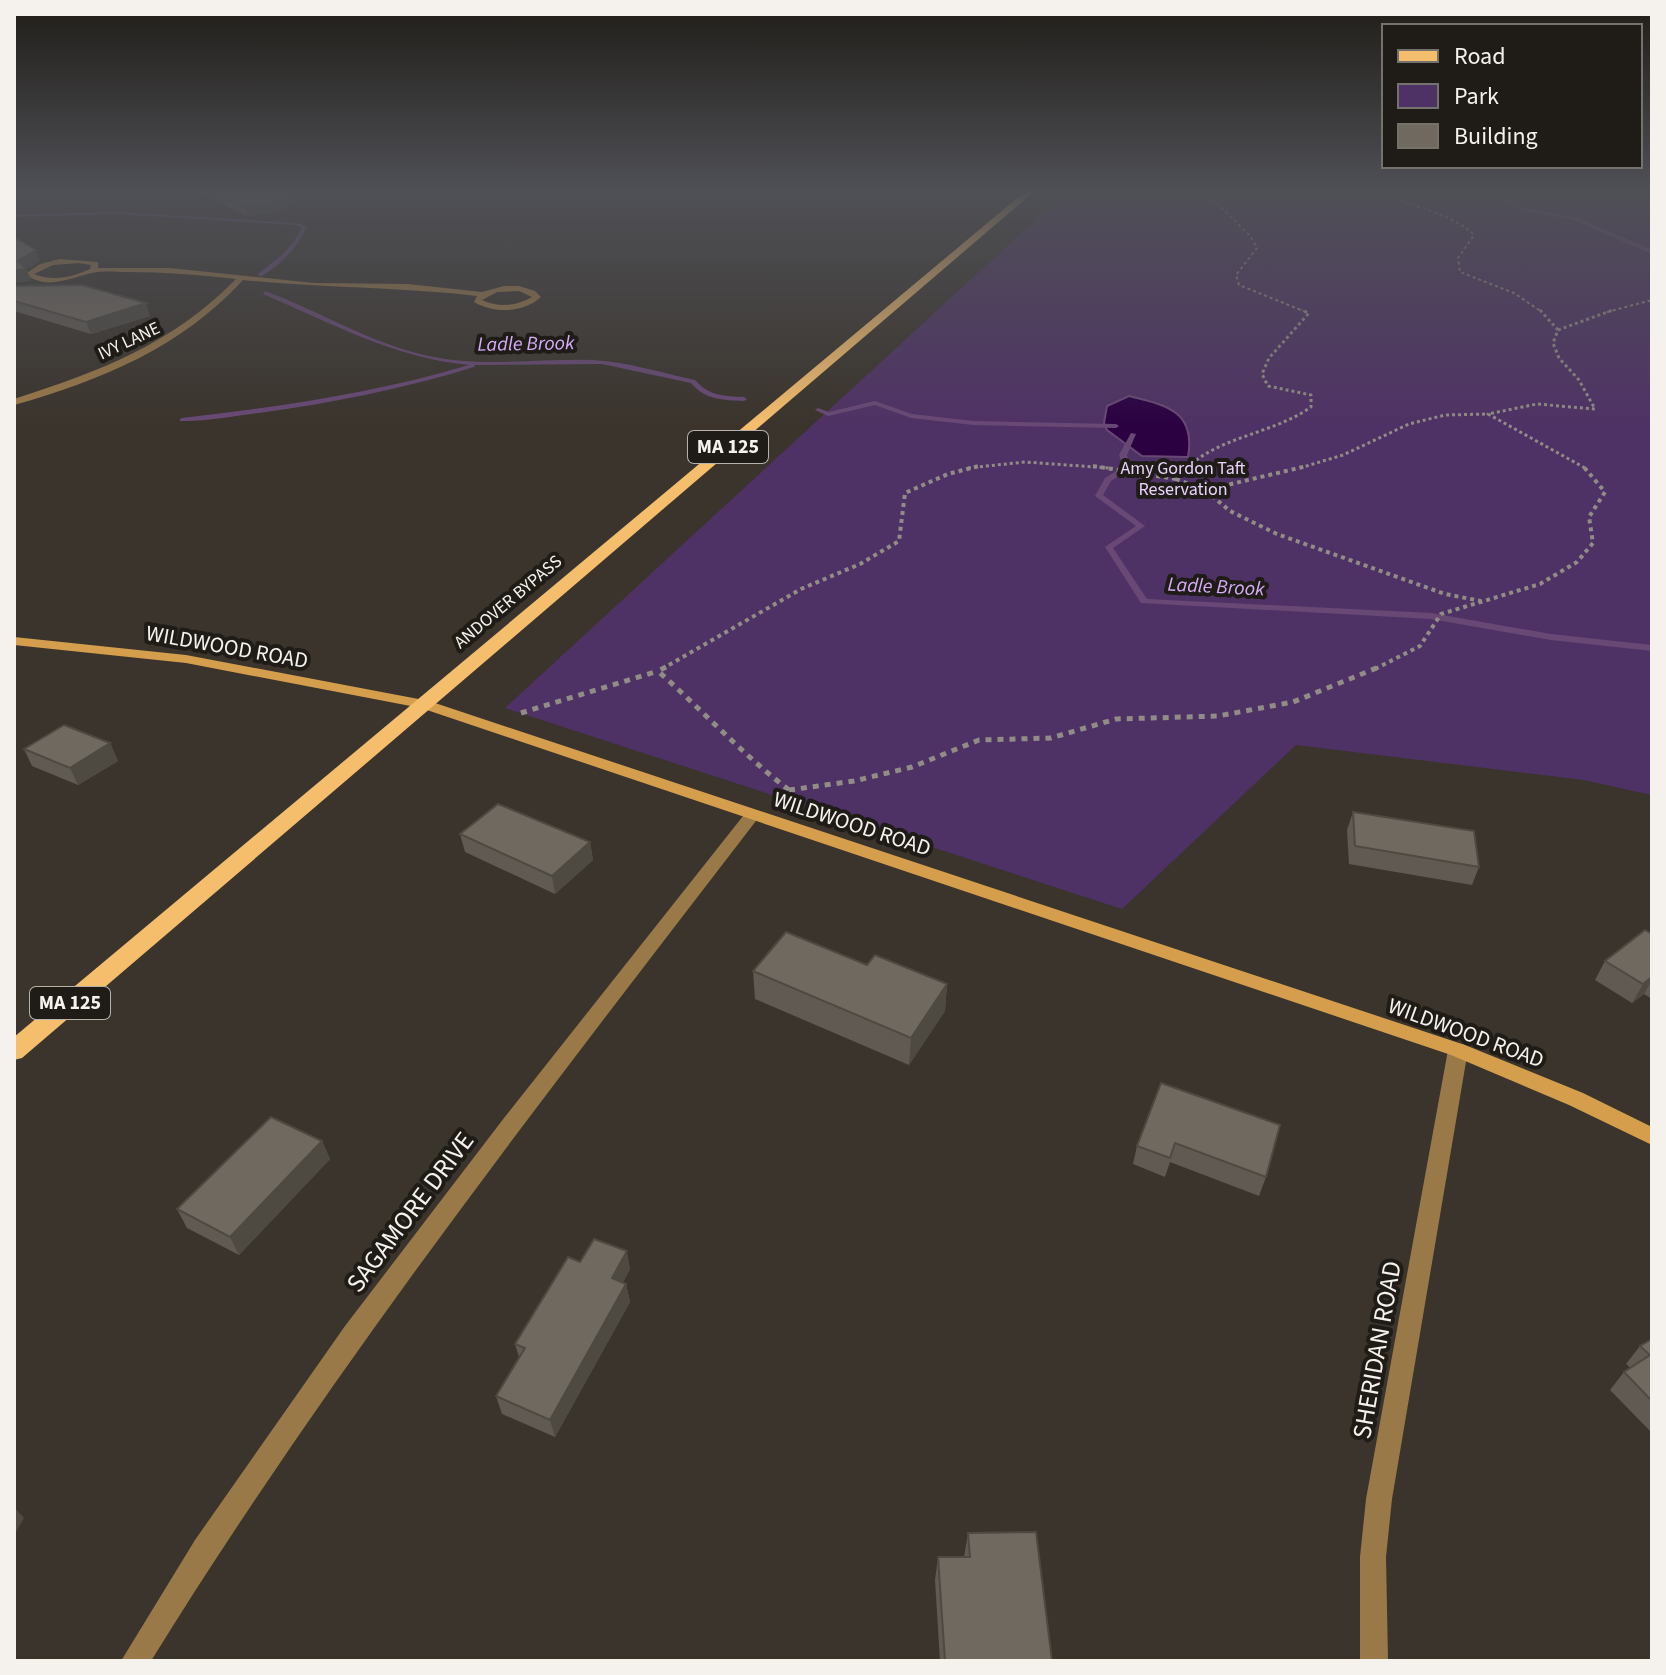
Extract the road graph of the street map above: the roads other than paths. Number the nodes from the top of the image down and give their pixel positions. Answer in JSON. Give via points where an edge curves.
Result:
{"nodes":[{"id":1,"x":41,"y":267,"type":"edge"},
{"id":2,"x":941,"y":267,"type":"edge"},
{"id":3,"x":94,"y":270,"type":"joint"},
{"id":4,"x":240,"y":279,"type":"junction"},
{"id":5,"x":483,"y":294,"type":"junction"},
{"id":6,"x":14,"y":402,"type":"edge"},
{"id":7,"x":14,"y":641,"type":"edge"},
{"id":8,"x":424,"y":704,"type":"junction"},
{"id":9,"x":753,"y":814,"type":"junction"},
{"id":10,"x":1458,"y":1050,"type":"junction"},
{"id":11,"x":14,"y":1051,"type":"edge"},
{"id":12,"x":1652,"y":1137,"type":"edge"},
{"id":13,"x":135,"y":1661,"type":"edge"},
{"id":14,"x":1374,"y":1661,"type":"edge"}],
"edges":[{"from":1,"to":3,"type":"street","via":[[29,274],[55,280]]},
{"from":2,"to":8,"type":"main road","name":"ANDOVER BYPASS","number":"MA 125"},
{"from":3,"to":4,"type":"street","via":[[170,270]]},
{"from":4,"to":5,"type":"street"},
{"from":4,"to":6,"type":"street","name":"IVY LANE","via":[[186,330],[153,350]]},
{"from":5,"to":5,"type":"street","via":[[480,303],[502,307],[537,297],[517,288]]},
{"from":7,"to":8,"type":"street","name":"WILDWOOD ROAD","via":[[186,659]]},
{"from":8,"to":9,"type":"street","name":"WILDWOOD ROAD"},
{"from":8,"to":11,"type":"main road","name":"ANDOVER BYPASS","number":"MA 125"},
{"from":9,"to":10,"type":"street","name":"WILDWOOD ROAD"},
{"from":9,"to":13,"type":"street","name":"SAGAMORE DRIVE","via":[[387,1288],[295,1416]]},
{"from":10,"to":12,"type":"street","name":"WILDWOOD ROAD"},
{"from":10,"to":14,"type":"street","name":"SHERIDAN ROAD","via":[[1379,1499],[1372,1579]]}]}
